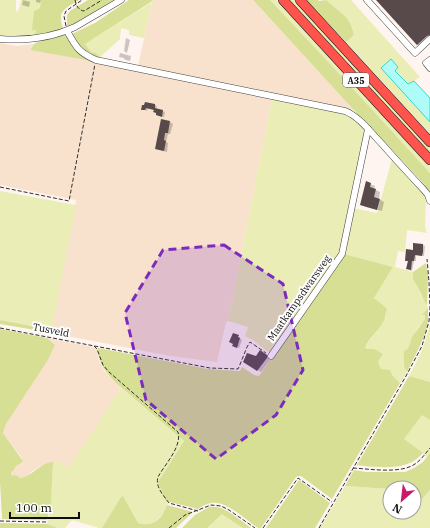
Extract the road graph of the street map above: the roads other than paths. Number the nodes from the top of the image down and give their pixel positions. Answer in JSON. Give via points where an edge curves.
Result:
{"nodes":[{"id":1,"x":121,"y":0,"type":"edge"},
{"id":2,"x":282,"y":0,"type":"edge"},
{"id":3,"x":300,"y":0,"type":"edge"},
{"id":4,"x":367,"y":0,"type":"edge"},
{"id":5,"x":66,"y":31,"type":"junction"},
{"id":6,"x":0,"y":39,"type":"edge"},
{"id":7,"x":430,"y":39,"type":"edge"},
{"id":8,"x":430,"y":60,"type":"edge"},
{"id":9,"x":430,"y":68,"type":"edge"},
{"id":10,"x":368,"y":129,"type":"junction"},
{"id":11,"x":430,"y":142,"type":"edge"},
{"id":12,"x":430,"y":160,"type":"edge"},
{"id":13,"x":430,"y":201,"type":"edge"},
{"id":14,"x":271,"y":356,"type":"road end"}],
"edges":[{"from":1,"to":5,"type":"street"},
{"from":2,"to":12,"type":"highway","number":"A35"},
{"from":3,"to":11,"type":"highway","number":"A35"},
{"from":4,"to":7,"type":"street","via":[[415,52]]},
{"from":5,"to":6,"type":"street","via":[[30,40]]},
{"from":5,"to":10,"type":"street","via":[[79,50],[96,60],[345,111],[355,116]]},
{"from":8,"to":9,"type":"street","via":[[426,63]]},
{"from":10,"to":13,"type":"street","via":[[424,190]]},
{"from":10,"to":14,"type":"street","name":"Maatkampsdwarsweg","via":[[342,254]]}]}
